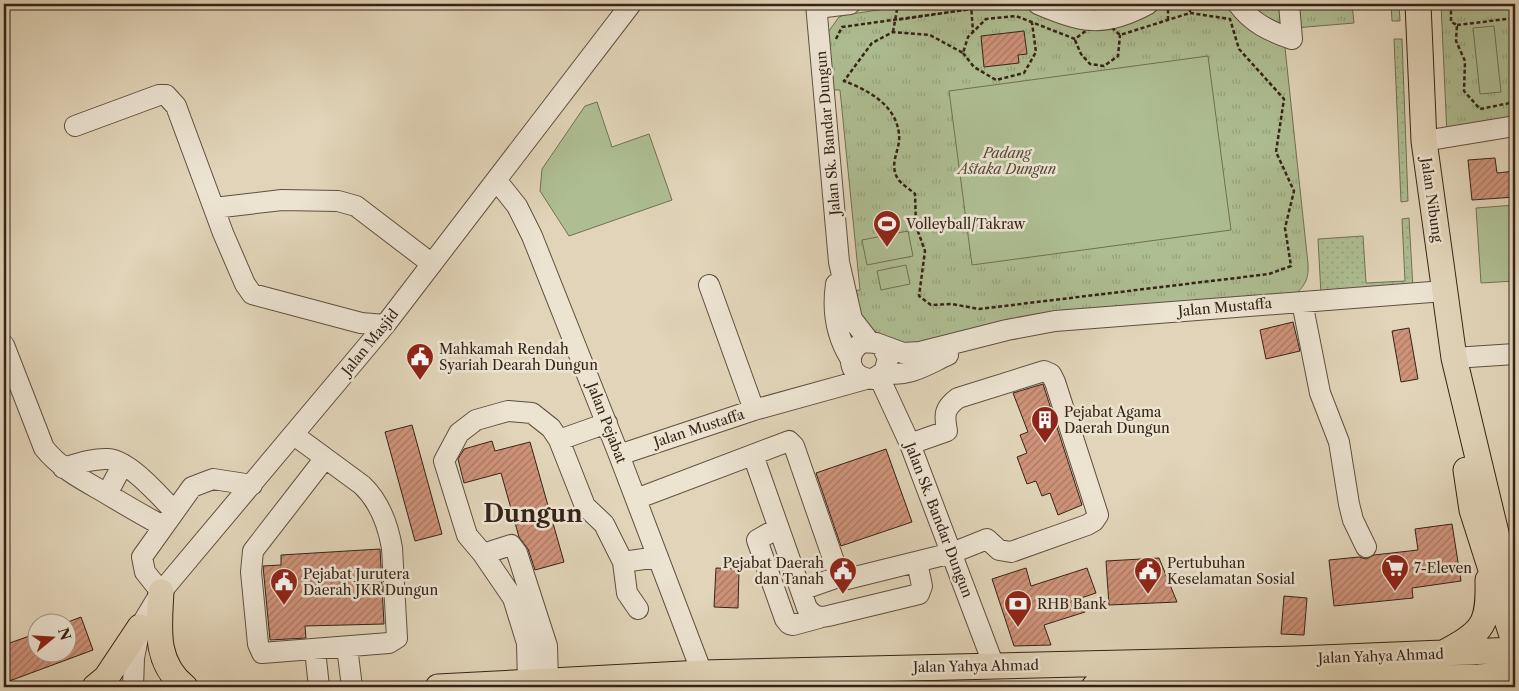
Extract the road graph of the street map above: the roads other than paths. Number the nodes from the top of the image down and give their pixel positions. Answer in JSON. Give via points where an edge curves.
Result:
{"nodes":[{"id":1,"x":631,"y":4,"type":"edge"},
{"id":2,"x":850,"y":4,"type":"edge"},
{"id":3,"x":1038,"y":4,"type":"edge"},
{"id":4,"x":1148,"y":4,"type":"edge"},
{"id":5,"x":1238,"y":4,"type":"edge"},
{"id":6,"x":1289,"y":4,"type":"edge"},
{"id":7,"x":1418,"y":4,"type":"edge"},
{"id":8,"x":816,"y":6,"type":"edge"},
{"id":9,"x":75,"y":126,"type":"dead end"},
{"id":10,"x":1515,"y":126,"type":"edge"},
{"id":11,"x":1424,"y":141,"type":"junction"},
{"id":12,"x":497,"y":181,"type":"junction"},
{"id":13,"x":214,"y":208,"type":"junction"},
{"id":14,"x":839,"y":262,"type":"junction"},
{"id":15,"x":432,"y":264,"type":"junction"},
{"id":16,"x":709,"y":285,"type":"dead end"},
{"id":17,"x":1444,"y":291,"type":"junction"},
{"id":18,"x":1302,"y":302,"type":"junction"},
{"id":19,"x":385,"y":325,"type":"junction"},
{"id":20,"x":1007,"y":330,"type":"junction"},
{"id":21,"x":876,"y":344,"type":"junction"},
{"id":22,"x":4,"y":345,"type":"edge"},
{"id":23,"x":1515,"y":354,"type":"edge"},
{"id":24,"x":1454,"y":358,"type":"junction"},
{"id":25,"x":851,"y":362,"type":"junction"},
{"id":26,"x":876,"y":376,"type":"junction"},
{"id":27,"x":779,"y":403,"type":"junction"},
{"id":28,"x":754,"y":410,"type":"junction"},
{"id":29,"x":607,"y":423,"type":"junction"},
{"id":30,"x":294,"y":435,"type":"junction"},
{"id":31,"x":559,"y":440,"type":"junction"},
{"id":32,"x":910,"y":444,"type":"junction"},
{"id":33,"x":620,"y":454,"type":"junction"},
{"id":34,"x":753,"y":455,"type":"junction"},
{"id":35,"x":325,"y":458,"type":"junction"},
{"id":36,"x":123,"y":464,"type":"junction"},
{"id":37,"x":63,"y":468,"type":"junction"},
{"id":38,"x":252,"y":484,"type":"junction"},
{"id":39,"x":107,"y":494,"type":"junction"},
{"id":40,"x":636,"y":499,"type":"junction"},
{"id":41,"x":168,"y":518,"type":"junction"},
{"id":42,"x":778,"y":528,"type":"junction"},
{"id":43,"x":1366,"y":547,"type":"dead end"},
{"id":44,"x":952,"y":553,"type":"junction"},
{"id":45,"x":483,"y":554,"type":"junction"},
{"id":46,"x":658,"y":557,"type":"junction"},
{"id":47,"x":623,"y":562,"type":"junction"},
{"id":48,"x":918,"y":562,"type":"junction"},
{"id":49,"x":1502,"y":570,"type":"edge"},
{"id":50,"x":841,"y":576,"type":"junction"},
{"id":51,"x":518,"y":587,"type":"junction"},
{"id":52,"x":801,"y":590,"type":"junction"},
{"id":53,"x":161,"y":592,"type":"junction"},
{"id":54,"x":1515,"y":598,"type":"edge"},
{"id":55,"x":638,"y":609,"type":"dead end"},
{"id":56,"x":819,"y":618,"type":"junction"},
{"id":57,"x":140,"y":627,"type":"junction"},
{"id":58,"x":1515,"y":645,"type":"edge"},
{"id":59,"x":347,"y":647,"type":"junction"},
{"id":60,"x":315,"y":650,"type":"junction"},
{"id":61,"x":1515,"y":650,"type":"edge"},
{"id":62,"x":1440,"y":654,"type":"junction"},
{"id":63,"x":994,"y":666,"type":"junction"},
{"id":64,"x":702,"y":673,"type":"junction"},
{"id":65,"x":1515,"y":674,"type":"edge"},
{"id":66,"x":538,"y":682,"type":"junction"},
{"id":67,"x":1486,"y":682,"type":"edge"},
{"id":68,"x":95,"y":687,"type":"edge"},
{"id":69,"x":133,"y":687,"type":"edge"},
{"id":70,"x":185,"y":687,"type":"edge"},
{"id":71,"x":319,"y":687,"type":"edge"},
{"id":72,"x":352,"y":687,"type":"edge"},
{"id":73,"x":438,"y":687,"type":"edge"},
{"id":74,"x":1094,"y":687,"type":"edge"}],
"edges":[{"from":1,"to":12,"type":"street","name":"Jalan Masjid"},
{"from":2,"to":8,"type":"street"},
{"from":3,"to":4,"type":"street","via":[[1071,18],[1101,21],[1127,15]]},
{"from":5,"to":6,"type":"street","via":[[1250,19],[1292,39]]},
{"from":7,"to":11,"type":"main road","name":"Jalan Nibung"},
{"from":8,"to":14,"type":"street","name":"Jalan Sk. Bandar Dungun"},
{"from":9,"to":13,"type":"street","via":[[166,95],[176,106]]},
{"from":10,"to":11,"type":"street"},
{"from":11,"to":17,"type":"main road","name":"Jalan Nibung"},
{"from":12,"to":15,"type":"street","name":"Jalan Masjid"},
{"from":12,"to":29,"type":"street","name":"Jalan Pejabat","via":[[525,220]]},
{"from":13,"to":15,"type":"street","via":[[282,200],[338,201],[356,206]]},
{"from":13,"to":19,"type":"street","via":[[244,284],[252,294],[361,323]]},
{"from":14,"to":21,"type":"street","name":"Jalan Sk. Bandar Dungun","via":[[852,319]]},
{"from":14,"to":25,"type":"street","name":"Jalan Sk. Bandar Dungun","via":[[833,301],[838,333]]},
{"from":15,"to":19,"type":"street","name":"Jalan Masjid"},
{"from":16,"to":28,"type":"street"},
{"from":17,"to":18,"type":"street","name":"Jalan Mustaffa"},
{"from":17,"to":24,"type":"main road","name":"Jalan Nibung"},
{"from":18,"to":20,"type":"street","name":"Jalan Mustaffa","via":[[1055,321]]},
{"from":18,"to":43,"type":"street","via":[[1320,393],[1340,442],[1349,504]]},
{"from":19,"to":30,"type":"street","name":"Jalan Masjid"},
{"from":20,"to":21,"type":"street","name":"Jalan Mustaffa","via":[[920,352],[903,353]]},
{"from":20,"to":26,"type":"street","name":"Jalan Mustaffa","via":[[906,374]]},
{"from":21,"to":25,"type":"street","via":[[857,346]]},
{"from":21,"to":26,"type":"street","via":[[888,359]]},
{"from":22,"to":37,"type":"street","via":[[44,448]]},
{"from":23,"to":24,"type":"street"},
{"from":24,"to":49,"type":"main road","name":"Jalan Nibung","via":[[1461,395],[1466,482]]},
{"from":25,"to":26,"type":"street","via":[[854,372]]},
{"from":25,"to":27,"type":"street","name":"Jalan Mustaffa"},
{"from":26,"to":27,"type":"street","name":"Jalan Mustaffa"},
{"from":26,"to":32,"type":"street","name":"Jalan Sk. Bandar Dungun"},
{"from":27,"to":28,"type":"street","name":"Jalan Mustaffa"},
{"from":28,"to":33,"type":"street","name":"Jalan Mustaffa"},
{"from":29,"to":31,"type":"street"},
{"from":29,"to":33,"type":"street","name":"Jalan Pejabat"},
{"from":30,"to":35,"type":"street"},
{"from":30,"to":38,"type":"street","name":"Jalan Masjid"},
{"from":31,"to":45,"type":"street","via":[[551,428],[532,413],[508,411],[476,420],[459,433],[444,462],[467,535]]},
{"from":31,"to":47,"type":"street","via":[[585,506],[604,524]]},
{"from":32,"to":44,"type":"street","name":"Jalan Sk. Bandar Dungun"},
{"from":32,"to":44,"type":"street","via":[[947,431],[944,416],[948,405],[958,398],[1044,371],[1051,374],[1055,382],[1098,515],[1094,521],[1011,552],[999,550],[986,539]]},
{"from":33,"to":40,"type":"street","name":"Jalan Pejabat"},
{"from":34,"to":40,"type":"street"},
{"from":34,"to":42,"type":"street"},
{"from":34,"to":50,"type":"street","via":[[789,442],[794,446]]},
{"from":35,"to":59,"type":"street","via":[[371,494],[390,534],[392,548],[397,638],[389,643]]},
{"from":35,"to":60,"type":"street","via":[[257,543],[252,562],[258,644],[262,653]]},
{"from":36,"to":37,"type":"street","via":[[109,458]]},
{"from":36,"to":39,"type":"street"},
{"from":36,"to":41,"type":"street"},
{"from":37,"to":39,"type":"street"},
{"from":38,"to":41,"type":"street","via":[[206,480],[192,487]]},
{"from":38,"to":53,"type":"street","name":"Jalan Masjid"},
{"from":39,"to":41,"type":"street"},
{"from":40,"to":46,"type":"street","name":"Jalan Pejabat"},
{"from":41,"to":53,"type":"street","via":[[142,557],[145,572]]},
{"from":42,"to":52,"type":"street"},
{"from":42,"to":56,"type":"street","via":[[757,540],[785,620],[793,625]]},
{"from":44,"to":48,"type":"street"},
{"from":44,"to":63,"type":"street","name":"Jalan Sk. Bandar Dungun"},
{"from":45,"to":51,"type":"street"},
{"from":45,"to":51,"type":"street","via":[[511,545],[517,553]]},
{"from":46,"to":47,"type":"street"},
{"from":46,"to":64,"type":"street","name":"Jalan Pejabat"},
{"from":47,"to":55,"type":"street","via":[[627,593]]},
{"from":48,"to":50,"type":"street","via":[[853,578]]},
{"from":48,"to":56,"type":"street","via":[[922,586],[919,594]]},
{"from":49,"to":54,"type":"main road","name":"Jalan Nibung"},
{"from":49,"to":58,"type":"main road","name":"Jalan Nibung"},
{"from":49,"to":62,"type":"main road","via":[[1482,625],[1466,641]]},
{"from":50,"to":52,"type":"street"},
{"from":51,"to":66,"type":"street","via":[[513,598]]},
{"from":52,"to":56,"type":"street","via":[[807,608]]},
{"from":53,"to":57,"type":"street","name":"Jalan Masjid"},
{"from":53,"to":70,"type":"main road","via":[[158,638],[162,655],[169,671]]},
{"from":57,"to":68,"type":"main road","via":[[106,678]]},
{"from":57,"to":69,"type":"street","name":"Jalan Masjid"},
{"from":59,"to":60,"type":"street"},
{"from":59,"to":72,"type":"street"},
{"from":60,"to":71,"type":"street"},
{"from":61,"to":62,"type":"main road","name":"Jalan Yahya Ahmad"},
{"from":62,"to":63,"type":"main road","name":"Jalan Yahya Ahmad"},
{"from":63,"to":64,"type":"main road","name":"Jalan Yahya Ahmad"},
{"from":64,"to":66,"type":"main road","name":"Jalan Yahya Ahmad"},
{"from":65,"to":67,"type":"main road","name":"Jalan Yahya Ahmad"},
{"from":66,"to":73,"type":"main road","name":"Jalan Yahya Ahmad"},
{"from":67,"to":74,"type":"main road","name":"Jalan Yahya Ahmad"}]}
